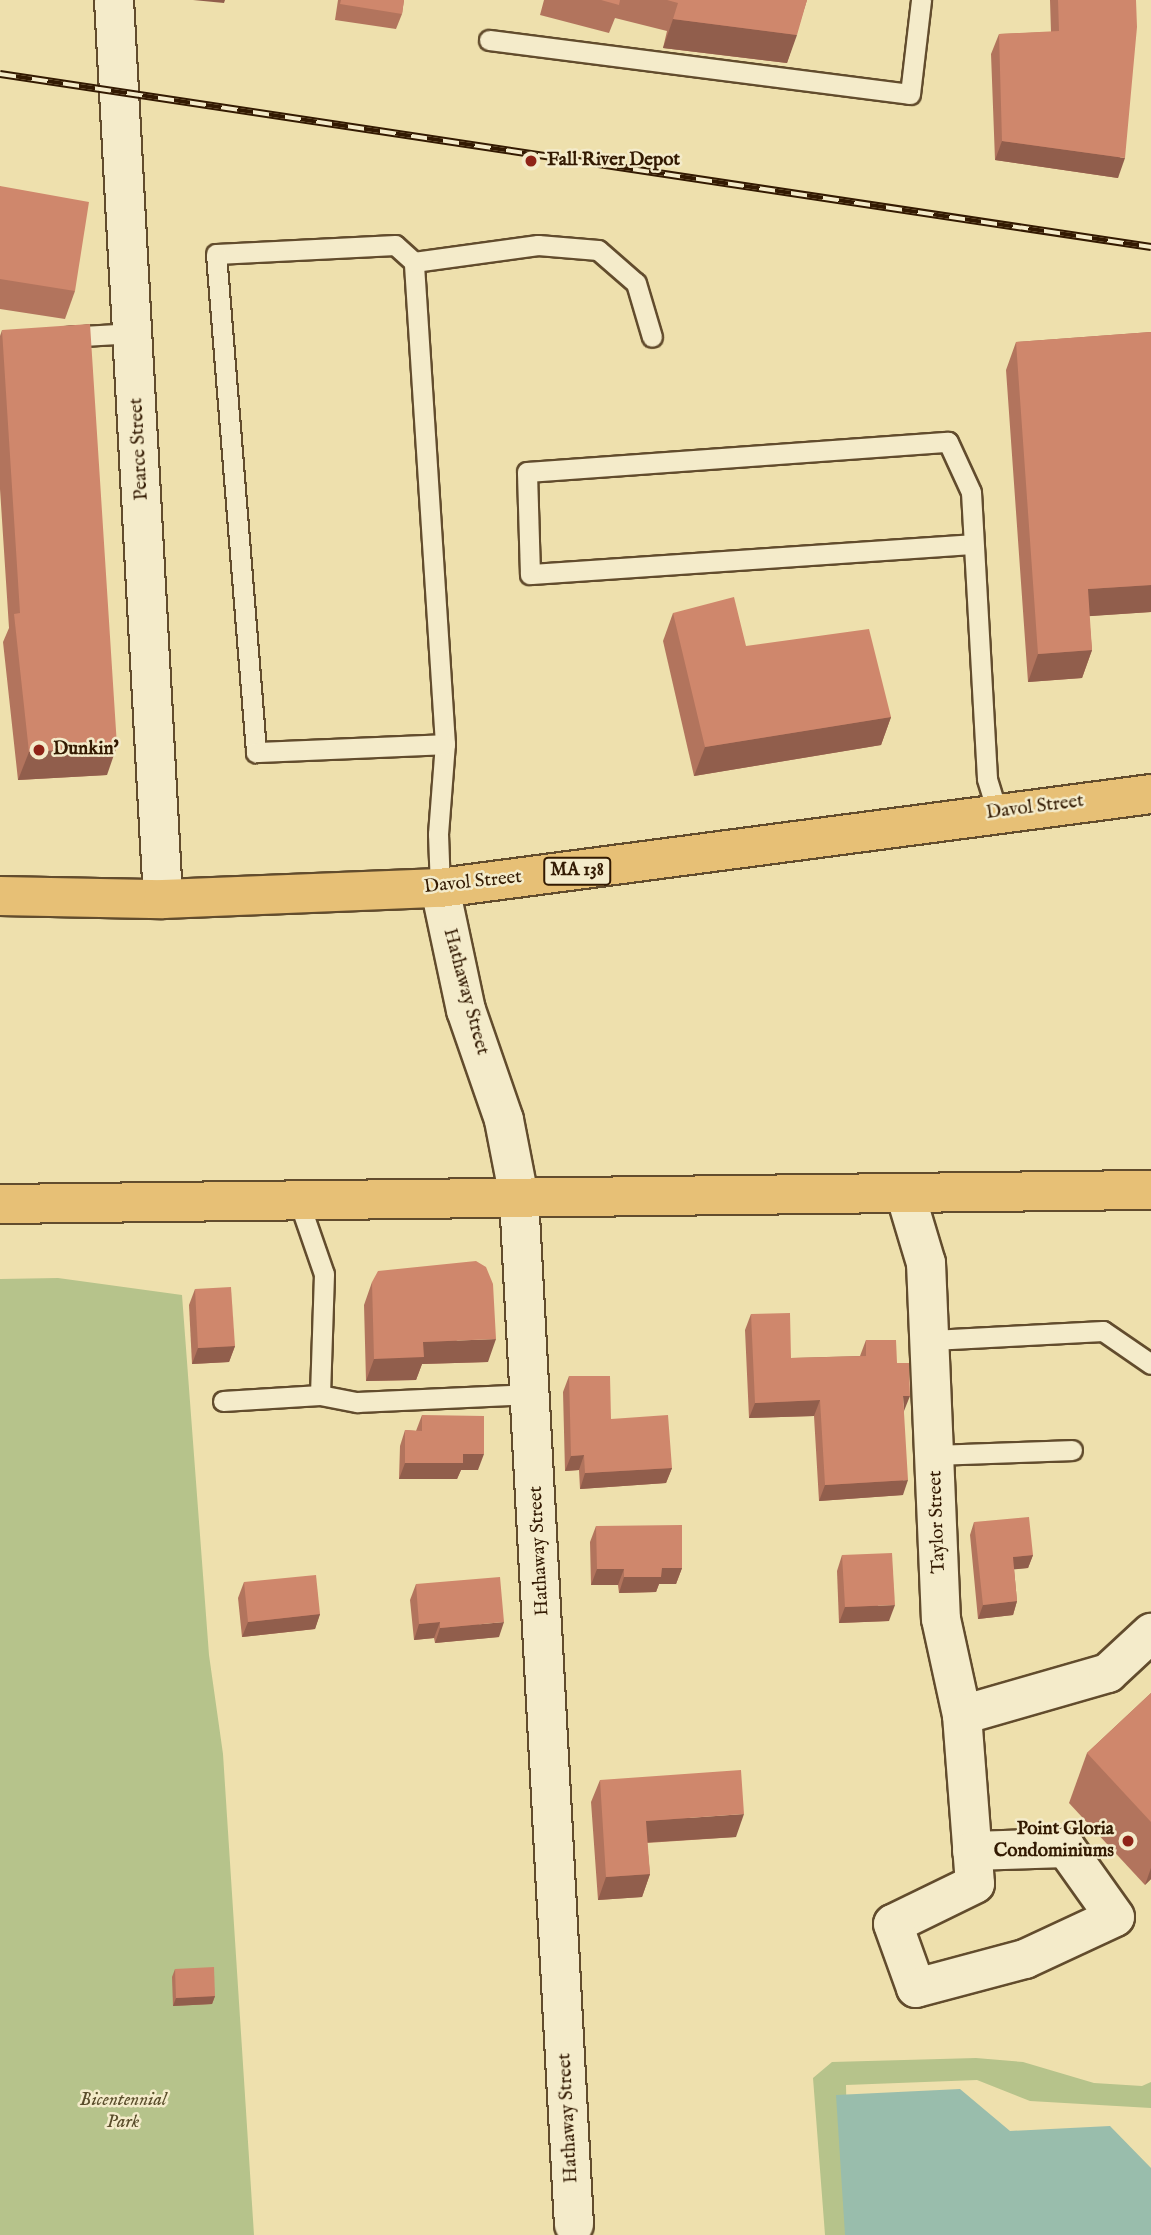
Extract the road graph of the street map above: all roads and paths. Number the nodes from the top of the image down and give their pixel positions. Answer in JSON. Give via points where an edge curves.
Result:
{"nodes":[{"id":1,"x":114,"y":0,"type":"edge"},
{"id":2,"x":921,"y":0,"type":"edge"},
{"id":3,"x":489,"y":40,"type":"dead end"},
{"id":4,"x":414,"y":262,"type":"junction"},
{"id":5,"x":134,"y":332,"type":"junction"},
{"id":6,"x":50,"y":337,"type":"edge"},
{"id":7,"x":652,"y":337,"type":"dead end"},
{"id":8,"x":973,"y":544,"type":"junction"},
{"id":9,"x":445,"y":744,"type":"junction"},
{"id":10,"x":1151,"y":794,"type":"edge"},
{"id":11,"x":997,"y":812,"type":"junction"},
{"id":12,"x":440,"y":888,"type":"junction"},
{"id":13,"x":0,"y":896,"type":"edge"},
{"id":14,"x":163,"y":899,"type":"junction"},
{"id":15,"x":1151,"y":1190,"type":"edge"},
{"id":16,"x":905,"y":1193,"type":"junction"},
{"id":17,"x":519,"y":1197,"type":"junction"},
{"id":18,"x":298,"y":1199,"type":"junction"},
{"id":19,"x":0,"y":1204,"type":"edge"},
{"id":20,"x":932,"y":1340,"type":"junction"},
{"id":21,"x":1151,"y":1364,"type":"edge"},
{"id":22,"x":532,"y":1394,"type":"junction"},
{"id":23,"x":320,"y":1395,"type":"junction"},
{"id":24,"x":223,"y":1401,"type":"dead end"},
{"id":25,"x":1072,"y":1450,"type":"dead end"},
{"id":26,"x":936,"y":1455,"type":"junction"},
{"id":27,"x":1151,"y":1633,"type":"edge"},
{"id":28,"x":962,"y":1715,"type":"junction"},
{"id":29,"x":972,"y":1851,"type":"junction"},
{"id":30,"x":574,"y":2225,"type":"dead end"}],
"edges":[{"from":1,"to":5,"type":"street","name":"Pearce Street"},
{"from":2,"to":3,"type":"lane","via":[[910,94]]},
{"from":4,"to":7,"type":"lane","via":[[538,245],[598,250],[636,283]]},
{"from":4,"to":9,"type":"lane"},
{"from":4,"to":9,"type":"lane","via":[[395,245],[216,254],[256,752]]},
{"from":5,"to":6,"type":"lane"},
{"from":5,"to":14,"type":"street","name":"Pearce Street"},
{"from":8,"to":8,"type":"lane","via":[[971,492],[948,442],[527,472],[530,574]]},
{"from":8,"to":11,"type":"lane","via":[[987,779]]},
{"from":9,"to":12,"type":"lane","via":[[438,834]]},
{"from":10,"to":11,"type":"highway","name":"Davol Street","number":"MA 138"},
{"from":11,"to":12,"type":"highway","name":"Davol Street","number":"MA 138"},
{"from":12,"to":14,"type":"highway","name":"Davol Street","number":"MA 138"},
{"from":12,"to":17,"type":"street","name":"Hathaway Street","via":[[466,1010],[504,1120]]},
{"from":13,"to":14,"type":"highway","name":"Davol Street","number":"MA 138"},
{"from":15,"to":16,"type":"highway"},
{"from":16,"to":17,"type":"highway"},
{"from":16,"to":20,"type":"street","name":"Taylor Street","via":[[926,1263]]},
{"from":17,"to":18,"type":"highway"},
{"from":17,"to":22,"type":"street","name":"Hathaway Street"},
{"from":18,"to":19,"type":"highway"},
{"from":18,"to":23,"type":"lane","via":[[324,1275]]},
{"from":20,"to":21,"type":"lane","via":[[1103,1331]]},
{"from":20,"to":26,"type":"street","name":"Taylor Street"},
{"from":22,"to":23,"type":"lane","via":[[357,1402]]},
{"from":22,"to":30,"type":"street","name":"Hathaway Street"},
{"from":23,"to":24,"type":"lane"},
{"from":25,"to":26,"type":"lane"},
{"from":26,"to":28,"type":"street","name":"Taylor Street","via":[[941,1619]]},
{"from":27,"to":28,"type":"street","via":[[1108,1673]]},
{"from":28,"to":29,"type":"street","name":"Taylor Street"},
{"from":29,"to":29,"type":"street","name":"Taylor Street","via":[[1066,1848],[1115,1917],[1025,1959],[916,1988],[893,1924],[975,1884]]}]}
